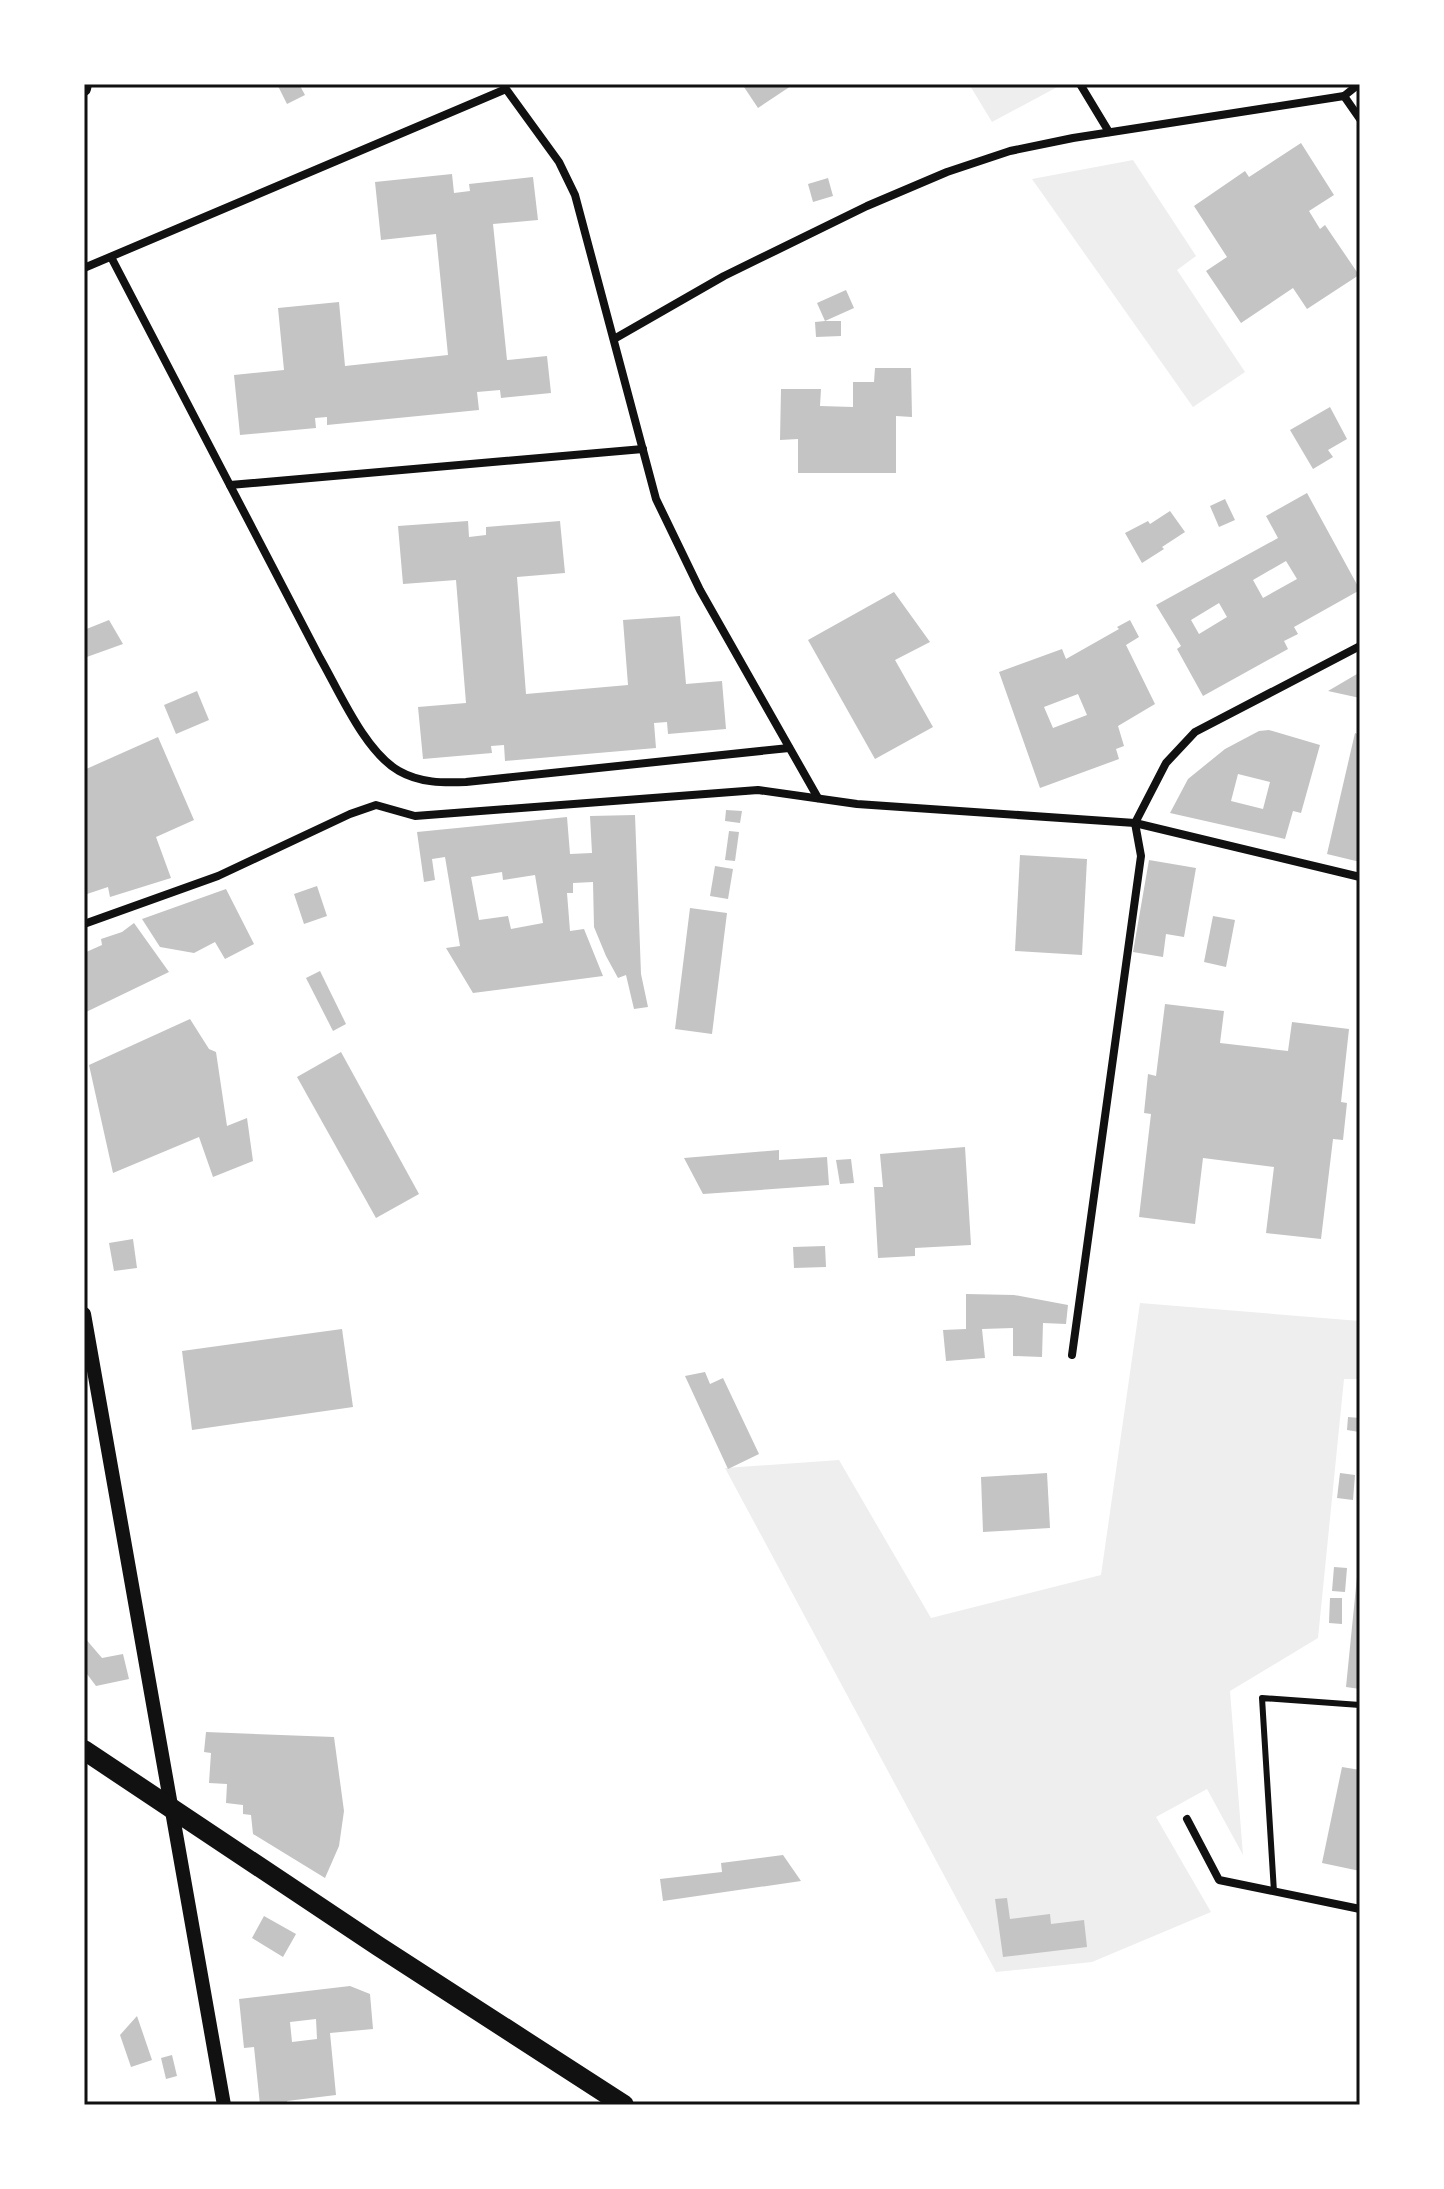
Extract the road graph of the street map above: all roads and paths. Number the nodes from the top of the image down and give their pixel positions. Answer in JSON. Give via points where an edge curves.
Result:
{"nodes":[{"id":1,"x":1080,"y":84,"type":"edge"},
{"id":2,"x":1359,"y":84,"type":"edge"},
{"id":3,"x":1344,"y":96,"type":"junction"},
{"id":4,"x":1360,"y":119,"type":"edge"},
{"id":5,"x":1109,"y":132,"type":"junction"},
{"id":6,"x":111,"y":257,"type":"junction"},
{"id":7,"x":84,"y":268,"type":"edge"},
{"id":8,"x":614,"y":339,"type":"junction"},
{"id":9,"x":643,"y":449,"type":"junction"},
{"id":10,"x":230,"y":485,"type":"junction"},
{"id":11,"x":1360,"y":646,"type":"edge"},
{"id":12,"x":789,"y":748,"type":"junction"},
{"id":13,"x":818,"y":798,"type":"junction"},
{"id":14,"x":1135,"y":823,"type":"junction"},
{"id":15,"x":1360,"y":877,"type":"edge"},
{"id":16,"x":84,"y":924,"type":"edge"},
{"id":17,"x":84,"y":1314,"type":"edge"},
{"id":18,"x":1072,"y":1355,"type":"dead end"},
{"id":19,"x":1360,"y":1705,"type":"edge"},
{"id":20,"x":86,"y":1752,"type":"edge"},
{"id":21,"x":1187,"y":1819,"type":"dead end"},
{"id":22,"x":1274,"y":1892,"type":"junction"},
{"id":23,"x":1360,"y":1909,"type":"edge"},
{"id":24,"x":224,"y":2105,"type":"edge"},
{"id":25,"x":624,"y":2105,"type":"edge"}],
"edges":[{"from":1,"to":5,"type":"street"},
{"from":2,"to":3,"type":"street"},
{"from":3,"to":4,"type":"street"},
{"from":3,"to":5,"type":"street"},
{"from":5,"to":8,"type":"street","via":[[1010,151],[947,172],[724,276]]},
{"from":6,"to":7,"type":"street"},
{"from":6,"to":8,"type":"street","via":[[506,89],[559,162],[575,195]]},
{"from":6,"to":10,"type":"street"},
{"from":8,"to":9,"type":"street"},
{"from":9,"to":10,"type":"street"},
{"from":9,"to":12,"type":"street","via":[[656,499],[676,542]]},
{"from":10,"to":12,"type":"street","via":[[357,722],[397,770],[439,783],[466,782]]},
{"from":11,"to":14,"type":"street","via":[[1195,732],[1166,763]]},
{"from":12,"to":13,"type":"street"},
{"from":13,"to":14,"type":"street"},
{"from":13,"to":16,"type":"street","via":[[758,790],[415,816],[376,805],[218,876]]},
{"from":14,"to":15,"type":"street"},
{"from":14,"to":18,"type":"street","via":[[1141,856]]},
{"from":17,"to":24,"type":"street"},
{"from":19,"to":22,"type":"lane","via":[[1262,1698]]},
{"from":20,"to":25,"type":"main road"},
{"from":21,"to":22,"type":"street","via":[[1219,1880]]},
{"from":22,"to":23,"type":"street"}]}
